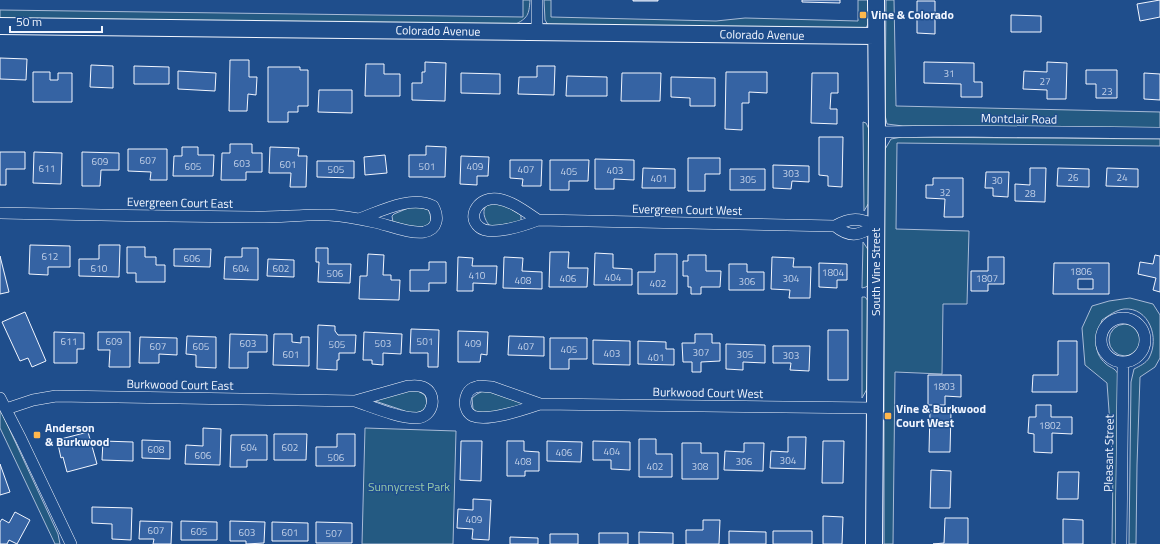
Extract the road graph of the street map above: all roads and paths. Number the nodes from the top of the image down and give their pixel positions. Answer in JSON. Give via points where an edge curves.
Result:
{"nodes":[{"id":1,"x":537,"y":0,"type":"edge"},
{"id":2,"x":876,"y":0,"type":"edge"},
{"id":3,"x":0,"y":26,"type":"edge"},
{"id":4,"x":537,"y":33,"type":"junction"},
{"id":5,"x":875,"y":36,"type":"junction"},
{"id":6,"x":877,"y":132,"type":"junction"},
{"id":7,"x":1160,"y":133,"type":"edge"},
{"id":8,"x":0,"y":213,"type":"edge"},
{"id":9,"x":359,"y":219,"type":"junction"},
{"id":10,"x":538,"y":220,"type":"junction"},
{"id":11,"x":876,"y":225,"type":"junction"},
{"id":12,"x":1123,"y":362,"type":"junction"},
{"id":13,"x":0,"y":398,"type":"edge"},
{"id":14,"x":355,"y":401,"type":"junction"},
{"id":15,"x":540,"y":404,"type":"junction"},
{"id":16,"x":875,"y":408,"type":"junction"},
{"id":17,"x":6,"y":409,"type":"junction"},
{"id":18,"x":71,"y":544,"type":"edge"},
{"id":19,"x":874,"y":544,"type":"edge"},
{"id":20,"x":1121,"y":544,"type":"edge"}],
"edges":[{"from":1,"to":4,"type":"street"},
{"from":2,"to":5,"type":"street","name":"South Vine Street"},
{"from":3,"to":4,"type":"street","name":"Colorado Avenue"},
{"from":4,"to":5,"type":"street","name":"Colorado Avenue"},
{"from":5,"to":6,"type":"street","name":"South Vine Street"},
{"from":6,"to":7,"type":"street","name":"Montclair Road"},
{"from":6,"to":11,"type":"street","name":"South Vine Street"},
{"from":8,"to":9,"type":"street","name":"Evergreen Court East","via":[[255,217],[301,214]]},
{"from":9,"to":9,"type":"street","name":"Evergreen Court East","via":[[425,232],[436,225],[437,218],[433,206],[426,202],[413,202]]},
{"from":10,"to":10,"type":"street","name":"Evergreen Court West","via":[[505,200],[496,198],[481,201],[474,215],[479,228],[488,230],[500,230]]},
{"from":10,"to":11,"type":"street","name":"Evergreen Court West","via":[[835,226],[844,233],[861,234]]},
{"from":11,"to":16,"type":"street","name":"South Vine Street"},
{"from":12,"to":12,"type":"street","via":[[1130,361],[1141,352],[1145,338],[1139,325],[1127,318],[1113,320],[1106,325],[1101,338],[1104,352],[1116,361]]},
{"from":12,"to":20,"type":"street","name":"Pleasant Street"},
{"from":13,"to":17,"type":"street"},
{"from":14,"to":14,"type":"street","name":"Burkwood Court East","via":[[402,416],[417,418],[429,412],[433,399],[424,388],[417,386],[389,390]]},
{"from":14,"to":17,"type":"street","name":"Burkwood Court East","via":[[56,396]]},
{"from":15,"to":15,"type":"street","name":"Burkwood Court West","via":[[492,387],[479,386],[468,393],[465,401],[468,413],[486,418]]},
{"from":15,"to":16,"type":"street","name":"Burkwood Court West"},
{"from":16,"to":19,"type":"street","name":"South Vine Street"},
{"from":17,"to":18,"type":"street"}]}
